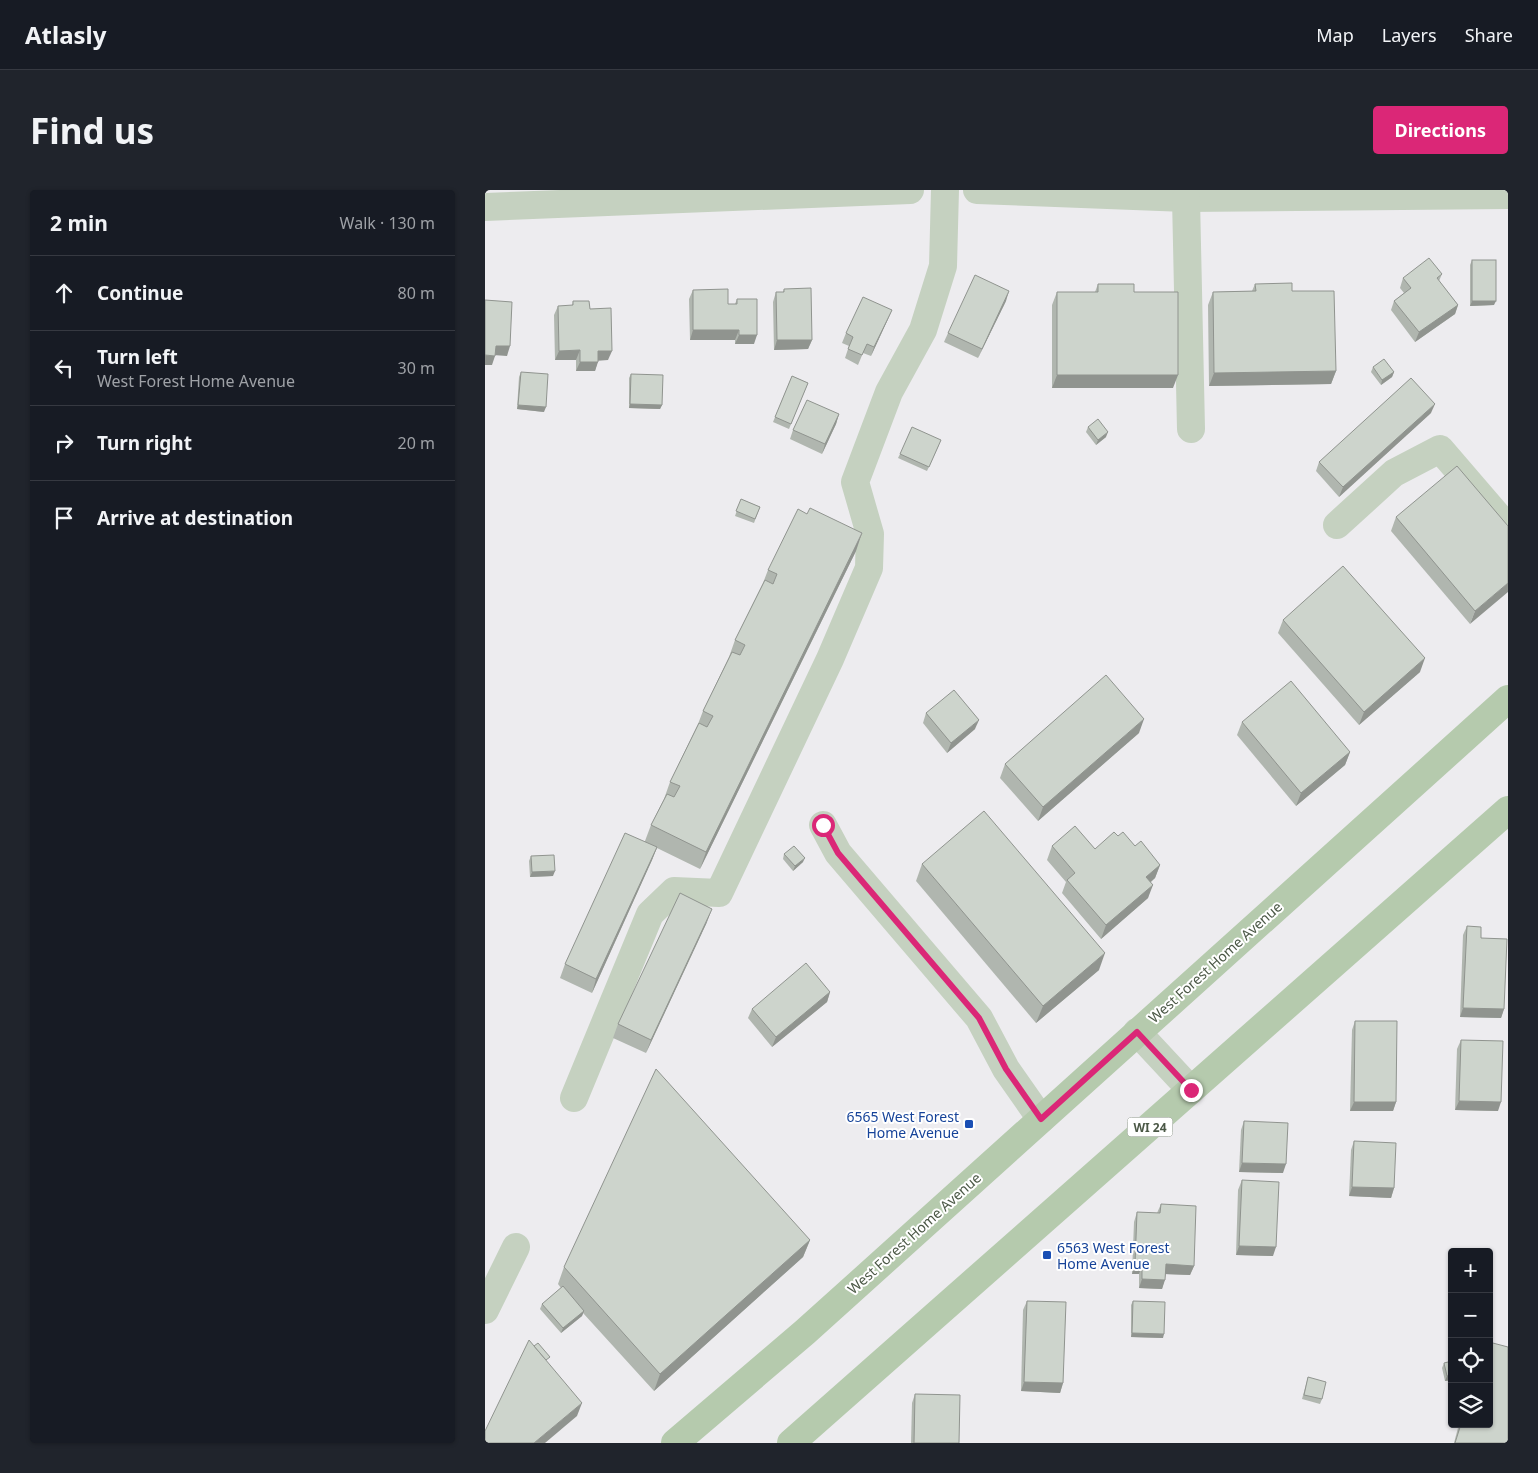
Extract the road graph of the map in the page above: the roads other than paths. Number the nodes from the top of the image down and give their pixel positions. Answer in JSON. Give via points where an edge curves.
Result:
{"nodes":[{"id":1,"x":910,"y":190,"type":"edge"},
{"id":2,"x":945,"y":190,"type":"edge"},
{"id":3,"x":977,"y":190,"type":"edge"},
{"id":4,"x":1508,"y":195,"type":"edge"},
{"id":5,"x":1186,"y":198,"type":"junction"},
{"id":6,"x":485,"y":207,"type":"edge"},
{"id":7,"x":1191,"y":429,"type":"dead end"},
{"id":8,"x":1337,"y":524,"type":"dead end"},
{"id":9,"x":1508,"y":528,"type":"edge"},
{"id":10,"x":1508,"y":699,"type":"edge"},
{"id":11,"x":1508,"y":810,"type":"edge"},
{"id":12,"x":823,"y":825,"type":"dead end"},
{"id":13,"x":1137,"y":1032,"type":"junction"},
{"id":14,"x":1191,"y":1090,"type":"junction"},
{"id":15,"x":574,"y":1098,"type":"dead end"},
{"id":16,"x":1041,"y":1119,"type":"junction"},
{"id":17,"x":516,"y":1246,"type":"dead end"},
{"id":18,"x":485,"y":1310,"type":"edge"},
{"id":19,"x":675,"y":1443,"type":"edge"},
{"id":20,"x":791,"y":1443,"type":"edge"}],
"edges":[{"from":1,"to":6,"type":"street"},
{"from":2,"to":15,"type":"street","via":[[943,266],[923,330],[889,392],[855,482],[870,534],[869,568],[830,659],[719,893],[675,891],[650,914]]},
{"from":3,"to":5,"type":"street"},
{"from":4,"to":5,"type":"street"},
{"from":5,"to":7,"type":"street"},
{"from":8,"to":9,"type":"street","via":[[1395,473],[1440,449]]},
{"from":10,"to":13,"type":"main road","name":"West Forest Home Avenue"},
{"from":11,"to":14,"type":"main road","number":"WI 24"},
{"from":12,"to":16,"type":"street","via":[[838,853],[979,1018],[1006,1069]]},
{"from":13,"to":14,"type":"street"},
{"from":13,"to":16,"type":"main road","name":"West Forest Home Avenue"},
{"from":14,"to":20,"type":"main road","number":"WI 24"},
{"from":16,"to":19,"type":"main road","name":"West Forest Home Avenue","via":[[805,1332]]},
{"from":17,"to":18,"type":"street"}]}
